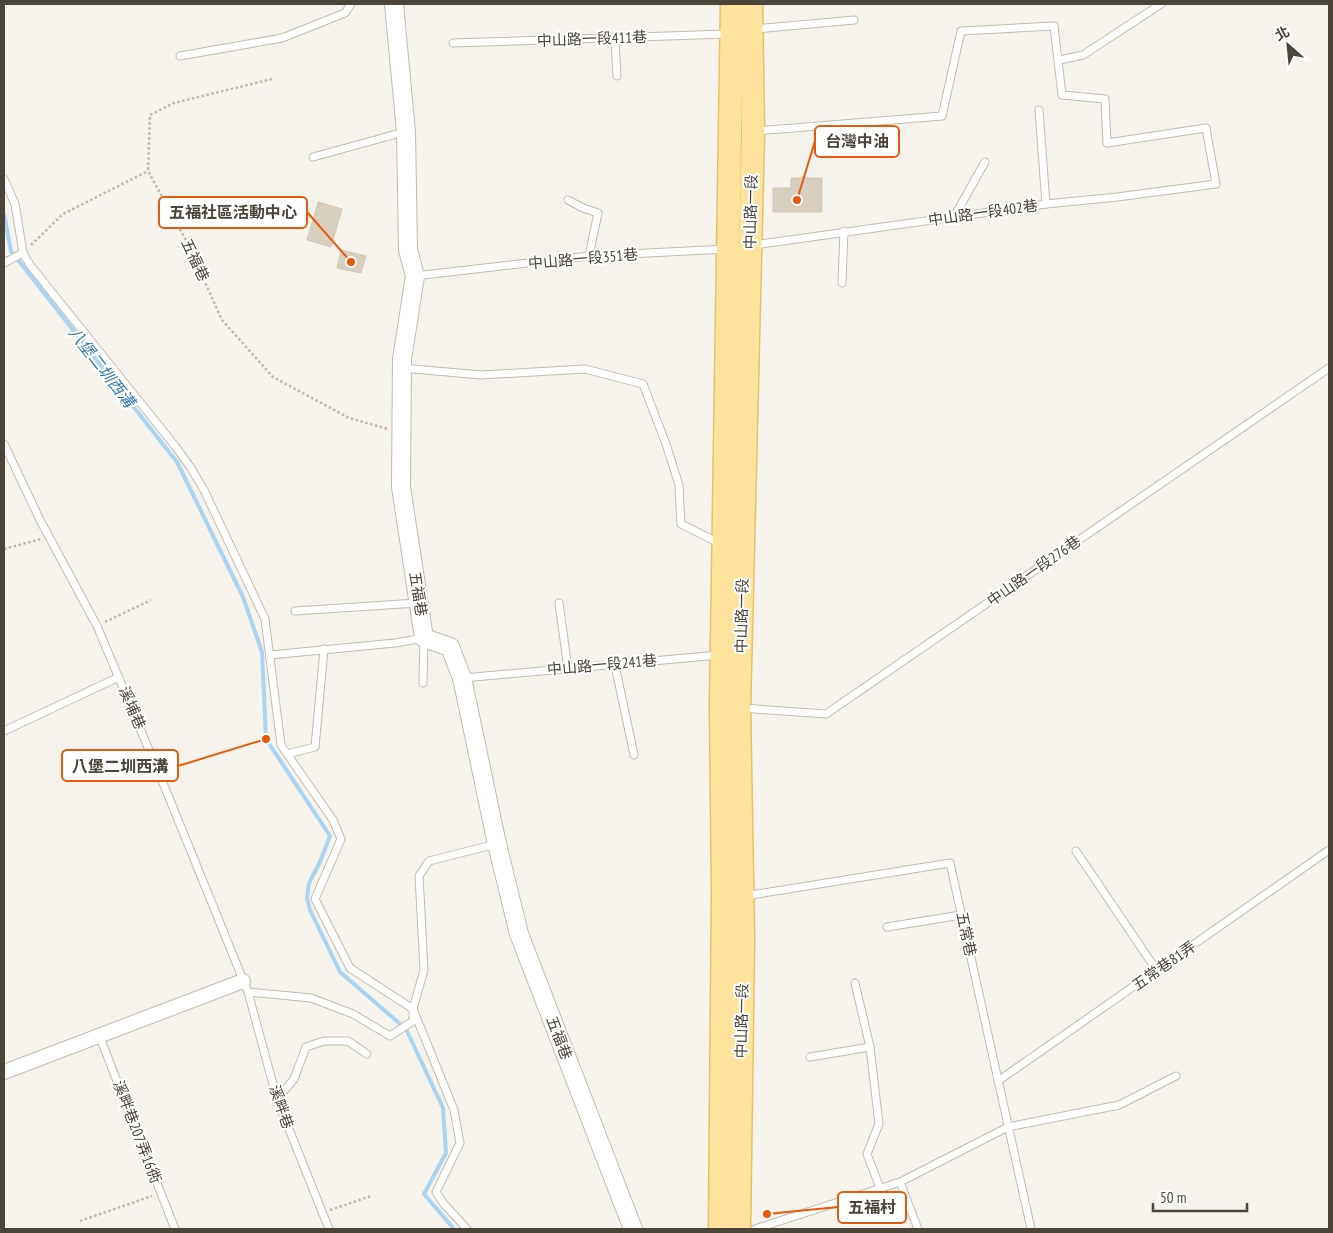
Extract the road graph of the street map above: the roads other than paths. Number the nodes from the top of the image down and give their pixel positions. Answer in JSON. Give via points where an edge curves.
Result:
{"nodes":[{"id":1,"x":351,"y":4,"type":"edge"},
{"id":2,"x":394,"y":4,"type":"edge"},
{"id":3,"x":732,"y":4,"type":"edge"},
{"id":4,"x":752,"y":4,"type":"edge"},
{"id":5,"x":1161,"y":4,"type":"edge"},
{"id":6,"x":854,"y":20,"type":"dead end"},
{"id":7,"x":742,"y":32,"type":"junction"},
{"id":8,"x":615,"y":38,"type":"junction"},
{"id":9,"x":453,"y":44,"type":"dead end"},
{"id":10,"x":180,"y":56,"type":"dead end"},
{"id":11,"x":1060,"y":60,"type":"junction"},
{"id":12,"x":617,"y":76,"type":"dead end"},
{"id":13,"x":1039,"y":110,"type":"dead end"},
{"id":14,"x":406,"y":132,"type":"junction"},
{"id":15,"x":753,"y":132,"type":"junction"},
{"id":16,"x":313,"y":157,"type":"dead end"},
{"id":17,"x":985,"y":162,"type":"dead end"},
{"id":18,"x":4,"y":179,"type":"edge"},
{"id":19,"x":568,"y":200,"type":"dead end"},
{"id":20,"x":1046,"y":204,"type":"junction"},
{"id":21,"x":954,"y":217,"type":"junction"},
{"id":22,"x":844,"y":232,"type":"junction"},
{"id":23,"x":740,"y":247,"type":"junction"},
{"id":24,"x":23,"y":253,"type":"junction"},
{"id":25,"x":589,"y":256,"type":"junction"},
{"id":26,"x":4,"y":263,"type":"edge"},
{"id":27,"x":415,"y":276,"type":"junction"},
{"id":28,"x":842,"y":284,"type":"dead end"},
{"id":29,"x":402,"y":368,"type":"junction"},
{"id":30,"x":1329,"y":368,"type":"edge"},
{"id":31,"x":4,"y":444,"type":"edge"},
{"id":32,"x":724,"y":545,"type":"junction"},
{"id":33,"x":420,"y":603,"type":"junction"},
{"id":34,"x":559,"y":603,"type":"dead end"},
{"id":35,"x":295,"y":611,"type":"dead end"},
{"id":36,"x":424,"y":638,"type":"junction"},
{"id":37,"x":324,"y":649,"type":"junction"},
{"id":38,"x":732,"y":654,"type":"junction"},
{"id":39,"x":270,"y":655,"type":"junction"},
{"id":40,"x":615,"y":665,"type":"junction"},
{"id":41,"x":568,"y":669,"type":"junction"},
{"id":42,"x":119,"y":677,"type":"junction"},
{"id":43,"x":462,"y":678,"type":"junction"},
{"id":44,"x":423,"y":683,"type":"dead end"},
{"id":45,"x":730,"y":707,"type":"junction"},
{"id":46,"x":4,"y":731,"type":"edge"},
{"id":47,"x":287,"y":754,"type":"junction"},
{"id":48,"x":634,"y":755,"type":"dead end"},
{"id":49,"x":496,"y":844,"type":"junction"},
{"id":50,"x":1329,"y":850,"type":"edge"},
{"id":51,"x":1076,"y":851,"type":"dead end"},
{"id":52,"x":733,"y":895,"type":"junction"},
{"id":53,"x":961,"y":915,"type":"junction"},
{"id":54,"x":887,"y":926,"type":"dead end"},
{"id":55,"x":1156,"y":971,"type":"junction"},
{"id":56,"x":856,"y":983,"type":"dead end"},
{"id":57,"x":246,"y":987,"type":"junction"},
{"id":58,"x":413,"y":1009,"type":"junction"},
{"id":59,"x":99,"y":1035,"type":"junction"},
{"id":60,"x":870,"y":1047,"type":"junction"},
{"id":61,"x":367,"y":1054,"type":"dead end"},
{"id":62,"x":810,"y":1057,"type":"dead end"},
{"id":63,"x":4,"y":1072,"type":"edge"},
{"id":64,"x":1176,"y":1076,"type":"dead end"},
{"id":65,"x":998,"y":1081,"type":"junction"},
{"id":66,"x":277,"y":1099,"type":"junction"},
{"id":67,"x":1008,"y":1127,"type":"junction"},
{"id":68,"x":900,"y":1182,"type":"junction"},
{"id":69,"x":880,"y":1188,"type":"junction"},
{"id":70,"x":175,"y":1229,"type":"edge"},
{"id":71,"x":329,"y":1229,"type":"edge"},
{"id":72,"x":467,"y":1229,"type":"edge"},
{"id":73,"x":633,"y":1229,"type":"edge"},
{"id":74,"x":720,"y":1229,"type":"edge"},
{"id":75,"x":740,"y":1229,"type":"edge"},
{"id":76,"x":755,"y":1229,"type":"edge"},
{"id":77,"x":918,"y":1229,"type":"edge"},
{"id":78,"x":1031,"y":1229,"type":"edge"}],
"edges":[{"from":1,"to":10,"type":"lane","via":[[345,13],[282,38]]},
{"from":2,"to":14,"type":"street","name":"五福巷"},
{"from":3,"to":7,"type":"main road","name":"中山路一段"},
{"from":4,"to":7,"type":"main road","name":"中山路一段"},
{"from":5,"to":11,"type":"lane","via":[[1083,55]]},
{"from":6,"to":7,"type":"lane","name":"中山路一段411巷"},
{"from":7,"to":8,"type":"lane","name":"中山路一段411巷"},
{"from":7,"to":15,"type":"main road","name":"中山路一段"},
{"from":7,"to":23,"type":"main road","name":"中山路一段"},
{"from":8,"to":9,"type":"lane","name":"中山路一段411巷"},
{"from":8,"to":12,"type":"lane"},
{"from":11,"to":15,"type":"lane","via":[[1054,26],[961,31],[942,116]]},
{"from":11,"to":20,"type":"lane","name":"中山路一段402巷","via":[[1062,95],[1105,98],[1107,143],[1206,128],[1216,184]]},
{"from":13,"to":20,"type":"lane"},
{"from":14,"to":16,"type":"lane"},
{"from":14,"to":27,"type":"street","name":"五福巷","via":[[408,250]]},
{"from":15,"to":23,"type":"main road","name":"中山路一段"},
{"from":17,"to":21,"type":"lane"},
{"from":18,"to":24,"type":"lane","via":[[15,204]]},
{"from":19,"to":25,"type":"lane","via":[[598,213]]},
{"from":20,"to":21,"type":"lane","name":"中山路一段402巷"},
{"from":21,"to":22,"type":"lane","name":"中山路一段402巷"},
{"from":22,"to":23,"type":"lane","name":"中山路一段402巷"},
{"from":22,"to":28,"type":"lane"},
{"from":23,"to":25,"type":"lane","name":"中山路一段351巷"},
{"from":23,"to":32,"type":"main road","name":"中山路一段"},
{"from":23,"to":38,"type":"main road","name":"中山路一段"},
{"from":24,"to":26,"type":"lane"},
{"from":24,"to":39,"type":"lane","via":[[191,468],[265,619]]},
{"from":25,"to":27,"type":"lane","name":"中山路一段351巷"},
{"from":27,"to":29,"type":"street","name":"五福巷"},
{"from":29,"to":32,"type":"lane","via":[[481,376],[585,369],[644,384],[679,485],[681,524]]},
{"from":29,"to":33,"type":"street","name":"五福巷","via":[[400,487]]},
{"from":30,"to":45,"type":"lane","name":"中山路一段276巷","via":[[826,714]]},
{"from":31,"to":42,"type":"lane","name":"溪埔巷","via":[[40,520],[97,626]]},
{"from":32,"to":38,"type":"main road","name":"中山路一段"},
{"from":33,"to":35,"type":"lane"},
{"from":33,"to":36,"type":"street","name":"五福巷"},
{"from":34,"to":41,"type":"lane"},
{"from":36,"to":37,"type":"lane","name":"五福巷"},
{"from":36,"to":43,"type":"street","name":"五福巷","via":[[450,647]]},
{"from":36,"to":44,"type":"lane"},
{"from":37,"to":39,"type":"lane","name":"五福巷"},
{"from":37,"to":47,"type":"lane","via":[[315,747]]},
{"from":38,"to":40,"type":"lane","name":"中山路一段241巷"},
{"from":38,"to":45,"type":"main road","name":"中山路一段"},
{"from":39,"to":47,"type":"lane","via":[[281,745]]},
{"from":40,"to":41,"type":"lane","name":"中山路一段241巷"},
{"from":40,"to":48,"type":"lane"},
{"from":41,"to":43,"type":"lane","name":"中山路一段241巷"},
{"from":42,"to":46,"type":"lane"},
{"from":42,"to":57,"type":"lane","name":"溪埔巷"},
{"from":43,"to":49,"type":"street","name":"五福巷"},
{"from":45,"to":52,"type":"main road","name":"中山路一段"},
{"from":47,"to":58,"type":"lane","via":[[333,820],[340,839],[315,899],[350,968]]},
{"from":49,"to":58,"type":"lane","via":[[429,861],[420,876],[424,970]]},
{"from":49,"to":73,"type":"street","name":"五福巷","via":[[519,934]]},
{"from":50,"to":55,"type":"lane","name":"五常巷81弄"},
{"from":51,"to":55,"type":"lane"},
{"from":52,"to":53,"type":"lane","name":"五常巷","via":[[950,863]]},
{"from":52,"to":74,"type":"main road","name":"中山路一段"},
{"from":52,"to":75,"type":"main road","name":"中山路一段"},
{"from":53,"to":54,"type":"lane"},
{"from":53,"to":65,"type":"lane","name":"五常巷"},
{"from":55,"to":65,"type":"lane","name":"五常巷81弄"},
{"from":56,"to":60,"type":"lane"},
{"from":57,"to":58,"type":"lane","via":[[310,998],[353,1014],[390,1036],[414,1021]]},
{"from":57,"to":59,"type":"street"},
{"from":57,"to":66,"type":"lane","name":"溪畔巷"},
{"from":58,"to":72,"type":"lane","via":[[454,1110],[460,1143],[436,1192]]},
{"from":59,"to":63,"type":"street"},
{"from":59,"to":70,"type":"lane","name":"溪畔巷207弄16衖"},
{"from":60,"to":62,"type":"lane"},
{"from":60,"to":69,"type":"lane","via":[[879,1124],[867,1154]]},
{"from":61,"to":66,"type":"lane","via":[[348,1041],[324,1041],[306,1047],[294,1079]]},
{"from":64,"to":67,"type":"lane","via":[[1119,1105]]},
{"from":65,"to":67,"type":"lane","name":"五常巷"},
{"from":66,"to":71,"type":"lane","name":"溪畔巷"},
{"from":67,"to":68,"type":"lane"},
{"from":67,"to":78,"type":"lane","name":"五常巷"},
{"from":68,"to":69,"type":"lane"},
{"from":68,"to":77,"type":"lane"},
{"from":69,"to":76,"type":"lane"}]}
